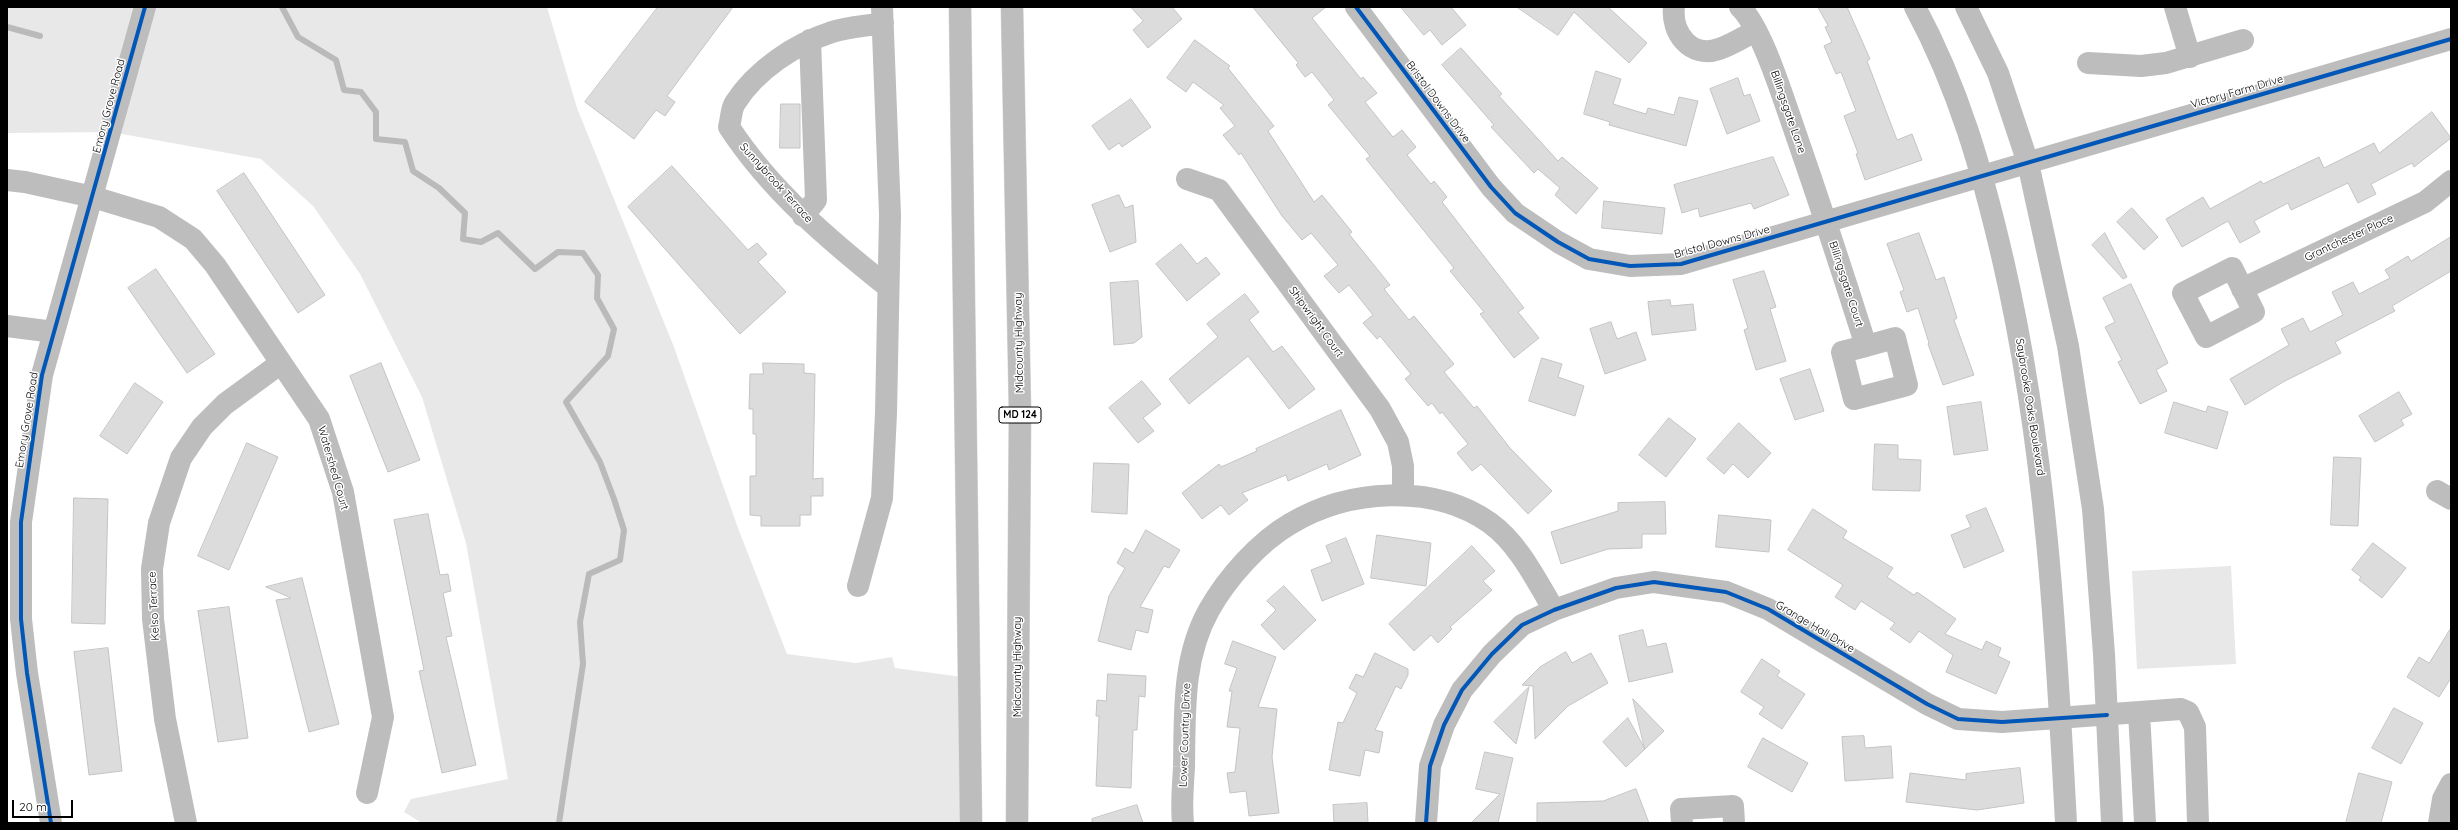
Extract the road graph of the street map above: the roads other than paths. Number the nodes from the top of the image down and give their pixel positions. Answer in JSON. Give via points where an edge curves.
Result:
{"nodes":[{"id":1,"x":145,"y":7,"type":"edge"},
{"id":2,"x":960,"y":7,"type":"edge"},
{"id":3,"x":1012,"y":7,"type":"edge"},
{"id":4,"x":1356,"y":7,"type":"edge"},
{"id":5,"x":1674,"y":7,"type":"edge"},
{"id":6,"x":1740,"y":7,"type":"edge"},
{"id":7,"x":1915,"y":7,"type":"edge"},
{"id":8,"x":1966,"y":7,"type":"edge"},
{"id":9,"x":2175,"y":7,"type":"edge"},
{"id":10,"x":882,"y":15,"type":"edge"},
{"id":11,"x":1755,"y":31,"type":"junction"},
{"id":12,"x":2451,"y":39,"type":"edge"},
{"id":13,"x":810,"y":40,"type":"junction"},
{"id":14,"x":2243,"y":40,"type":"dead end"},
{"id":15,"x":2190,"y":57,"type":"junction"},
{"id":16,"x":2088,"y":63,"type":"dead end"},
{"id":17,"x":2028,"y":163,"type":"junction"},
{"id":18,"x":1983,"y":176,"type":"junction"},
{"id":19,"x":1187,"y":179,"type":"dead end"},
{"id":20,"x":7,"y":180,"type":"edge"},
{"id":21,"x":2451,"y":181,"type":"edge"},
{"id":22,"x":93,"y":197,"type":"junction"},
{"id":23,"x":803,"y":216,"type":"junction"},
{"id":24,"x":1827,"y":222,"type":"junction"},
{"id":25,"x":888,"y":287,"type":"junction"},
{"id":26,"x":2242,"y":289,"type":"dead end"},
{"id":27,"x":7,"y":326,"type":"edge"},
{"id":28,"x":54,"y":332,"type":"junction"},
{"id":29,"x":1866,"y":346,"type":"dead end"},
{"id":30,"x":281,"y":363,"type":"junction"},
{"id":31,"x":1404,"y":494,"type":"junction"},
{"id":32,"x":14,"y":573,"type":"edge"},
{"id":33,"x":858,"y":586,"type":"dead end"},
{"id":34,"x":1554,"y":610,"type":"junction"},
{"id":35,"x":2140,"y":712,"type":"junction"},
{"id":36,"x":2107,"y":714,"type":"junction"},
{"id":37,"x":2061,"y":718,"type":"junction"},
{"id":38,"x":2451,"y":784,"type":"edge"},
{"id":39,"x":367,"y":793,"type":"dead end"},
{"id":40,"x":180,"y":822,"type":"edge"},
{"id":41,"x":51,"y":823,"type":"edge"},
{"id":42,"x":970,"y":823,"type":"edge"},
{"id":43,"x":1017,"y":823,"type":"edge"},
{"id":44,"x":1183,"y":823,"type":"edge"},
{"id":45,"x":1426,"y":823,"type":"edge"},
{"id":46,"x":1682,"y":823,"type":"edge"},
{"id":47,"x":1734,"y":823,"type":"edge"},
{"id":48,"x":2066,"y":823,"type":"edge"},
{"id":49,"x":2112,"y":823,"type":"edge"},
{"id":50,"x":2145,"y":823,"type":"edge"},
{"id":51,"x":2198,"y":823,"type":"edge"},
{"id":52,"x":2438,"y":823,"type":"edge"}],
"edges":[{"from":1,"to":22,"type":"street","name":"Emory Grove Road"},
{"from":2,"to":42,"type":"street"},
{"from":3,"to":43,"type":"street","name":"Midcounty Highway","number":"MD 124","via":[[1020,412]]},
{"from":4,"to":24,"type":"street","name":"Bristol Downs Drive","via":[[1491,187],[1515,213],[1589,259],[1630,266],[1680,264]]},
{"from":5,"to":11,"type":"street","via":[[1673,18],[1677,33],[1687,45],[1702,50],[1718,50]]},
{"from":6,"to":11,"type":"street","name":"Billingsgate Lane"},
{"from":7,"to":18,"type":"street","name":"Saybrooke Oaks Boulevard","via":[[1954,88]]},
{"from":8,"to":17,"type":"street","via":[[1998,73]]},
{"from":9,"to":15,"type":"street"},
{"from":10,"to":13,"type":"street","name":"Sunnybrook Terrace"},
{"from":10,"to":25,"type":"street","name":"Sunnybrook Terrace","via":[[890,215]]},
{"from":11,"to":24,"type":"street","name":"Billingsgate Lane","via":[[1774,69]]},
{"from":12,"to":17,"type":"street","name":"Victory Farm Drive"},
{"from":13,"to":23,"type":"street","via":[[816,200]]},
{"from":13,"to":23,"type":"street","name":"Sunnybrook Terrace","via":[[754,78],[734,104],[729,127],[747,154]]},
{"from":14,"to":15,"type":"street"},
{"from":15,"to":16,"type":"street","via":[[2141,66]]},
{"from":17,"to":18,"type":"street","name":"Victory Farm Drive"},
{"from":17,"to":36,"type":"street","via":[[2052,263],[2081,418],[2093,509]]},
{"from":18,"to":24,"type":"street","name":"Bristol Downs Drive"},
{"from":18,"to":37,"type":"street","name":"Saybrooke Oaks Boulevard","via":[[2022,349],[2034,416],[2055,618]]},
{"from":19,"to":31,"type":"street","name":"Shipwright Court","via":[[1219,190],[1380,409],[1398,442],[1403,466]]},
{"from":20,"to":22,"type":"street","name":"Watershed Court"},
{"from":21,"to":26,"type":"street","name":"Grantchester Place","via":[[2425,202]]},
{"from":22,"to":28,"type":"street","name":"Emory Grove Road"},
{"from":22,"to":30,"type":"street","name":"Watershed Court","via":[[159,217],[193,238],[215,265]]},
{"from":23,"to":25,"type":"street","name":"Sunnybrook Terrace"},
{"from":24,"to":29,"type":"street","name":"Billingsgate Court"},
{"from":25,"to":33,"type":"street","name":"Sunnybrook Terrace","via":[[882,498]]},
{"from":27,"to":28,"type":"street"},
{"from":28,"to":32,"type":"street","name":"Emory Grove Road","via":[[42,375]]},
{"from":30,"to":39,"type":"street","name":"Watershed Court","via":[[319,419],[343,492],[383,717]]},
{"from":30,"to":40,"type":"street","name":"Kelso Terrace","via":[[225,404],[202,427],[181,458],[159,522],[152,569],[153,619]]},
{"from":31,"to":34,"type":"street","name":"Lower Country Drive","via":[[1450,502],[1490,523],[1519,552]]},
{"from":31,"to":44,"type":"street","name":"Lower Country Drive","via":[[1339,502],[1290,524],[1248,557],[1210,610],[1194,647],[1185,687]]},
{"from":32,"to":41,"type":"street","name":"Emory Grove Road"},
{"from":34,"to":37,"type":"street","name":"Grange Hall Drive","via":[[1616,588],[1654,582],[1726,592],[1768,609],[1927,704],[1958,719],[2002,722]]},
{"from":34,"to":45,"type":"street","name":"Grange Hall Drive","via":[[1522,625],[1492,654],[1462,690],[1444,725],[1430,766]]},
{"from":35,"to":36,"type":"street","name":"Grange Hall Drive"},
{"from":35,"to":50,"type":"street"},
{"from":35,"to":51,"type":"street","name":"Grange Hall Drive","via":[[2188,712],[2195,727]]},
{"from":36,"to":37,"type":"street","name":"Grange Hall Drive"},
{"from":36,"to":49,"type":"street"},
{"from":37,"to":48,"type":"street","name":"Saybrooke Oaks Boulevard"},
{"from":38,"to":52,"type":"street","via":[[2443,799]]},
{"from":46,"to":47,"type":"street","via":[[1681,809],[1734,806]]}]}
